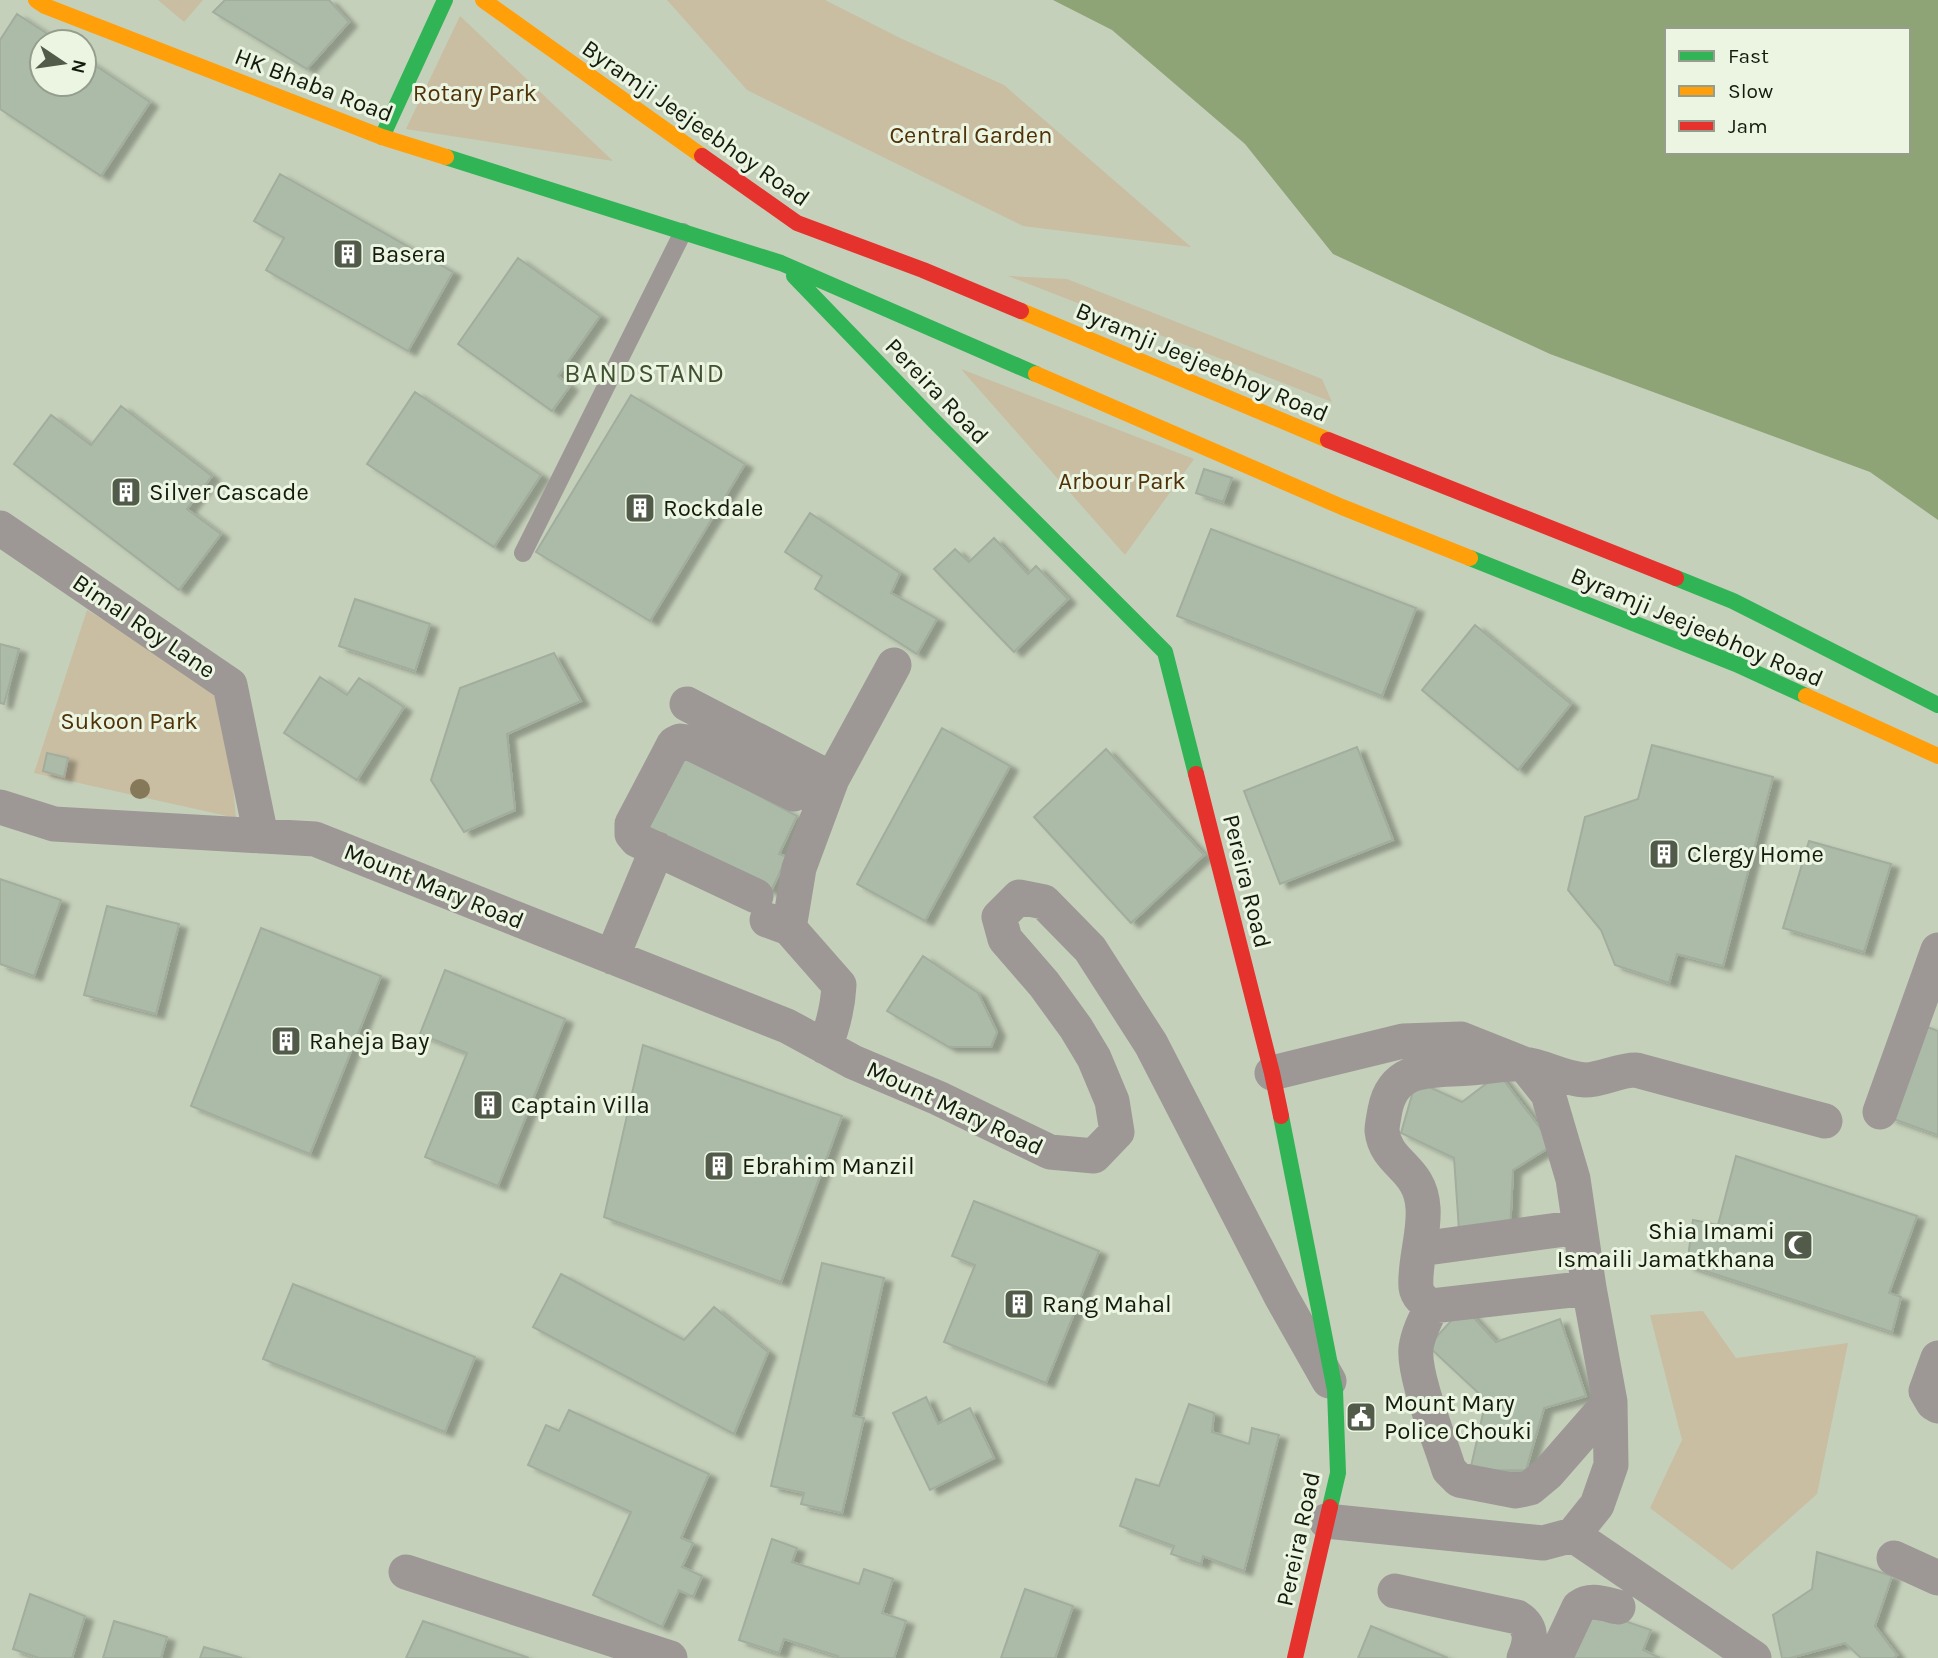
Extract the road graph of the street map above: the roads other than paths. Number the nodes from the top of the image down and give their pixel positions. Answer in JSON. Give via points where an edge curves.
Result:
{"nodes":[{"id":1,"x":36,"y":0,"type":"edge"},
{"id":2,"x":445,"y":0,"type":"edge"},
{"id":3,"x":483,"y":0,"type":"edge"},
{"id":4,"x":382,"y":137,"type":"junction"},
{"id":5,"x":797,"y":222,"type":"junction"},
{"id":6,"x":683,"y":232,"type":"junction"},
{"id":7,"x":785,"y":253,"type":"junction"},
{"id":8,"x":0,"y":528,"type":"edge"},
{"id":9,"x":523,"y":553,"type":"dead end"},
{"id":10,"x":894,"y":665,"type":"dead end"},
{"id":11,"x":687,"y":704,"type":"dead end"},
{"id":12,"x":1938,"y":705,"type":"edge"},
{"id":13,"x":1938,"y":756,"type":"edge"},
{"id":14,"x":832,"y":779,"type":"junction"},
{"id":15,"x":794,"y":794,"type":"dead end"},
{"id":16,"x":0,"y":807,"type":"edge"},
{"id":17,"x":261,"y":836,"type":"junction"},
{"id":18,"x":657,"y":849,"type":"junction"},
{"id":19,"x":770,"y":915,"type":"junction"},
{"id":20,"x":1938,"y":950,"type":"edge"},
{"id":21,"x":612,"y":957,"type":"junction"},
{"id":22,"x":825,"y":1047,"type":"junction"},
{"id":23,"x":1524,"y":1064,"type":"junction"},
{"id":24,"x":1272,"y":1073,"type":"junction"},
{"id":25,"x":1880,"y":1112,"type":"dead end"},
{"id":26,"x":1825,"y":1121,"type":"dead end"},
{"id":27,"x":1580,"y":1227,"type":"junction"},
{"id":28,"x":1420,"y":1249,"type":"junction"},
{"id":29,"x":1589,"y":1288,"type":"junction"},
{"id":30,"x":1432,"y":1306,"type":"junction"},
{"id":31,"x":1938,"y":1358,"type":"edge"},
{"id":32,"x":1335,"y":1390,"type":"junction"},
{"id":33,"x":1610,"y":1402,"type":"junction"},
{"id":34,"x":1938,"y":1406,"type":"edge"},
{"id":35,"x":1326,"y":1521,"type":"junction"},
{"id":36,"x":1573,"y":1535,"type":"junction"},
{"id":37,"x":1894,"y":1558,"type":"dead end"},
{"id":38,"x":406,"y":1572,"type":"dead end"},
{"id":39,"x":1938,"y":1578,"type":"edge"},
{"id":40,"x":1395,"y":1591,"type":"dead end"},
{"id":41,"x":1618,"y":1607,"type":"dead end"},
{"id":42,"x":670,"y":1658,"type":"edge"},
{"id":43,"x":1295,"y":1658,"type":"edge"},
{"id":44,"x":1524,"y":1658,"type":"edge"},
{"id":45,"x":1555,"y":1658,"type":"edge"},
{"id":46,"x":1754,"y":1658,"type":"edge"}],
"edges":[{"from":1,"to":4,"type":"street","name":"HK Bhaba Road"},
{"from":2,"to":4,"type":"street"},
{"from":3,"to":5,"type":"street","name":"Byramji Jeejeebhoy Road"},
{"from":4,"to":6,"type":"street","name":"HK Bhaba Road"},
{"from":5,"to":7,"type":"street"},
{"from":5,"to":12,"type":"street","name":"Byramji Jeejeebhoy Road","via":[[1733,601]]},
{"from":6,"to":7,"type":"street","name":"HK Bhaba Road"},
{"from":6,"to":9,"type":"lane"},
{"from":7,"to":13,"type":"street","name":"Byramji Jeejeebhoy Road","via":[[1342,507],[1736,664]]},
{"from":7,"to":24,"type":"street","name":"Pereira Road","via":[[936,423],[1165,652]]},
{"from":8,"to":17,"type":"street","name":"Bimal Roy Lane","via":[[230,685]]},
{"from":10,"to":14,"type":"street"},
{"from":11,"to":14,"type":"street"},
{"from":14,"to":19,"type":"street","via":[[799,868]]},
{"from":15,"to":18,"type":"street","via":[[680,741],[674,744],[632,824],[637,840]]},
{"from":16,"to":17,"type":"street","name":"Mount Mary Road","via":[[54,824]]},
{"from":17,"to":21,"type":"street","name":"Mount Mary Road","via":[[315,839]]},
{"from":18,"to":19,"type":"street"},
{"from":18,"to":21,"type":"street"},
{"from":19,"to":22,"type":"street","via":[[839,985]]},
{"from":20,"to":25,"type":"street"},
{"from":21,"to":22,"type":"street","name":"Mount Mary Road","via":[[787,1026]]},
{"from":22,"to":32,"type":"street","name":"Mount Mary Road","via":[[1051,1152],[1094,1156],[1117,1132],[1112,1101],[1076,1028],[1005,939],[999,917],[1019,897],[1044,902],[1090,949],[1151,1044],[1282,1298]]},
{"from":23,"to":24,"type":"street","via":[[1461,1038],[1403,1041]]},
{"from":23,"to":26,"type":"street","via":[[1587,1080],[1636,1070]]},
{"from":23,"to":27,"type":"street","via":[[1548,1094],[1573,1179]]},
{"from":23,"to":28,"type":"street","via":[[1416,1073],[1395,1084],[1382,1129],[1392,1157],[1410,1172],[1420,1190]]},
{"from":24,"to":32,"type":"street","name":"Pereira Road"},
{"from":27,"to":28,"type":"street"},
{"from":27,"to":29,"type":"street"},
{"from":28,"to":30,"type":"street","via":[[1416,1289]]},
{"from":29,"to":30,"type":"street"},
{"from":29,"to":33,"type":"street"},
{"from":30,"to":33,"type":"street","via":[[1416,1346],[1416,1365],[1449,1470],[1459,1480],[1516,1491],[1530,1488]]},
{"from":31,"to":34,"type":"street","via":[[1926,1391]]},
{"from":32,"to":35,"type":"street","name":"Pereira Road","via":[[1338,1473]]},
{"from":33,"to":36,"type":"street","via":[[1611,1465],[1597,1506]]},
{"from":35,"to":36,"type":"street","via":[[1543,1542]]},
{"from":35,"to":43,"type":"street","name":"Pereira Road"},
{"from":36,"to":46,"type":"street"},
{"from":37,"to":39,"type":"street"},
{"from":38,"to":42,"type":"street"},
{"from":40,"to":44,"type":"street","via":[[1517,1617],[1530,1633]]},
{"from":41,"to":45,"type":"street","via":[[1593,1602],[1578,1607]]}]}
